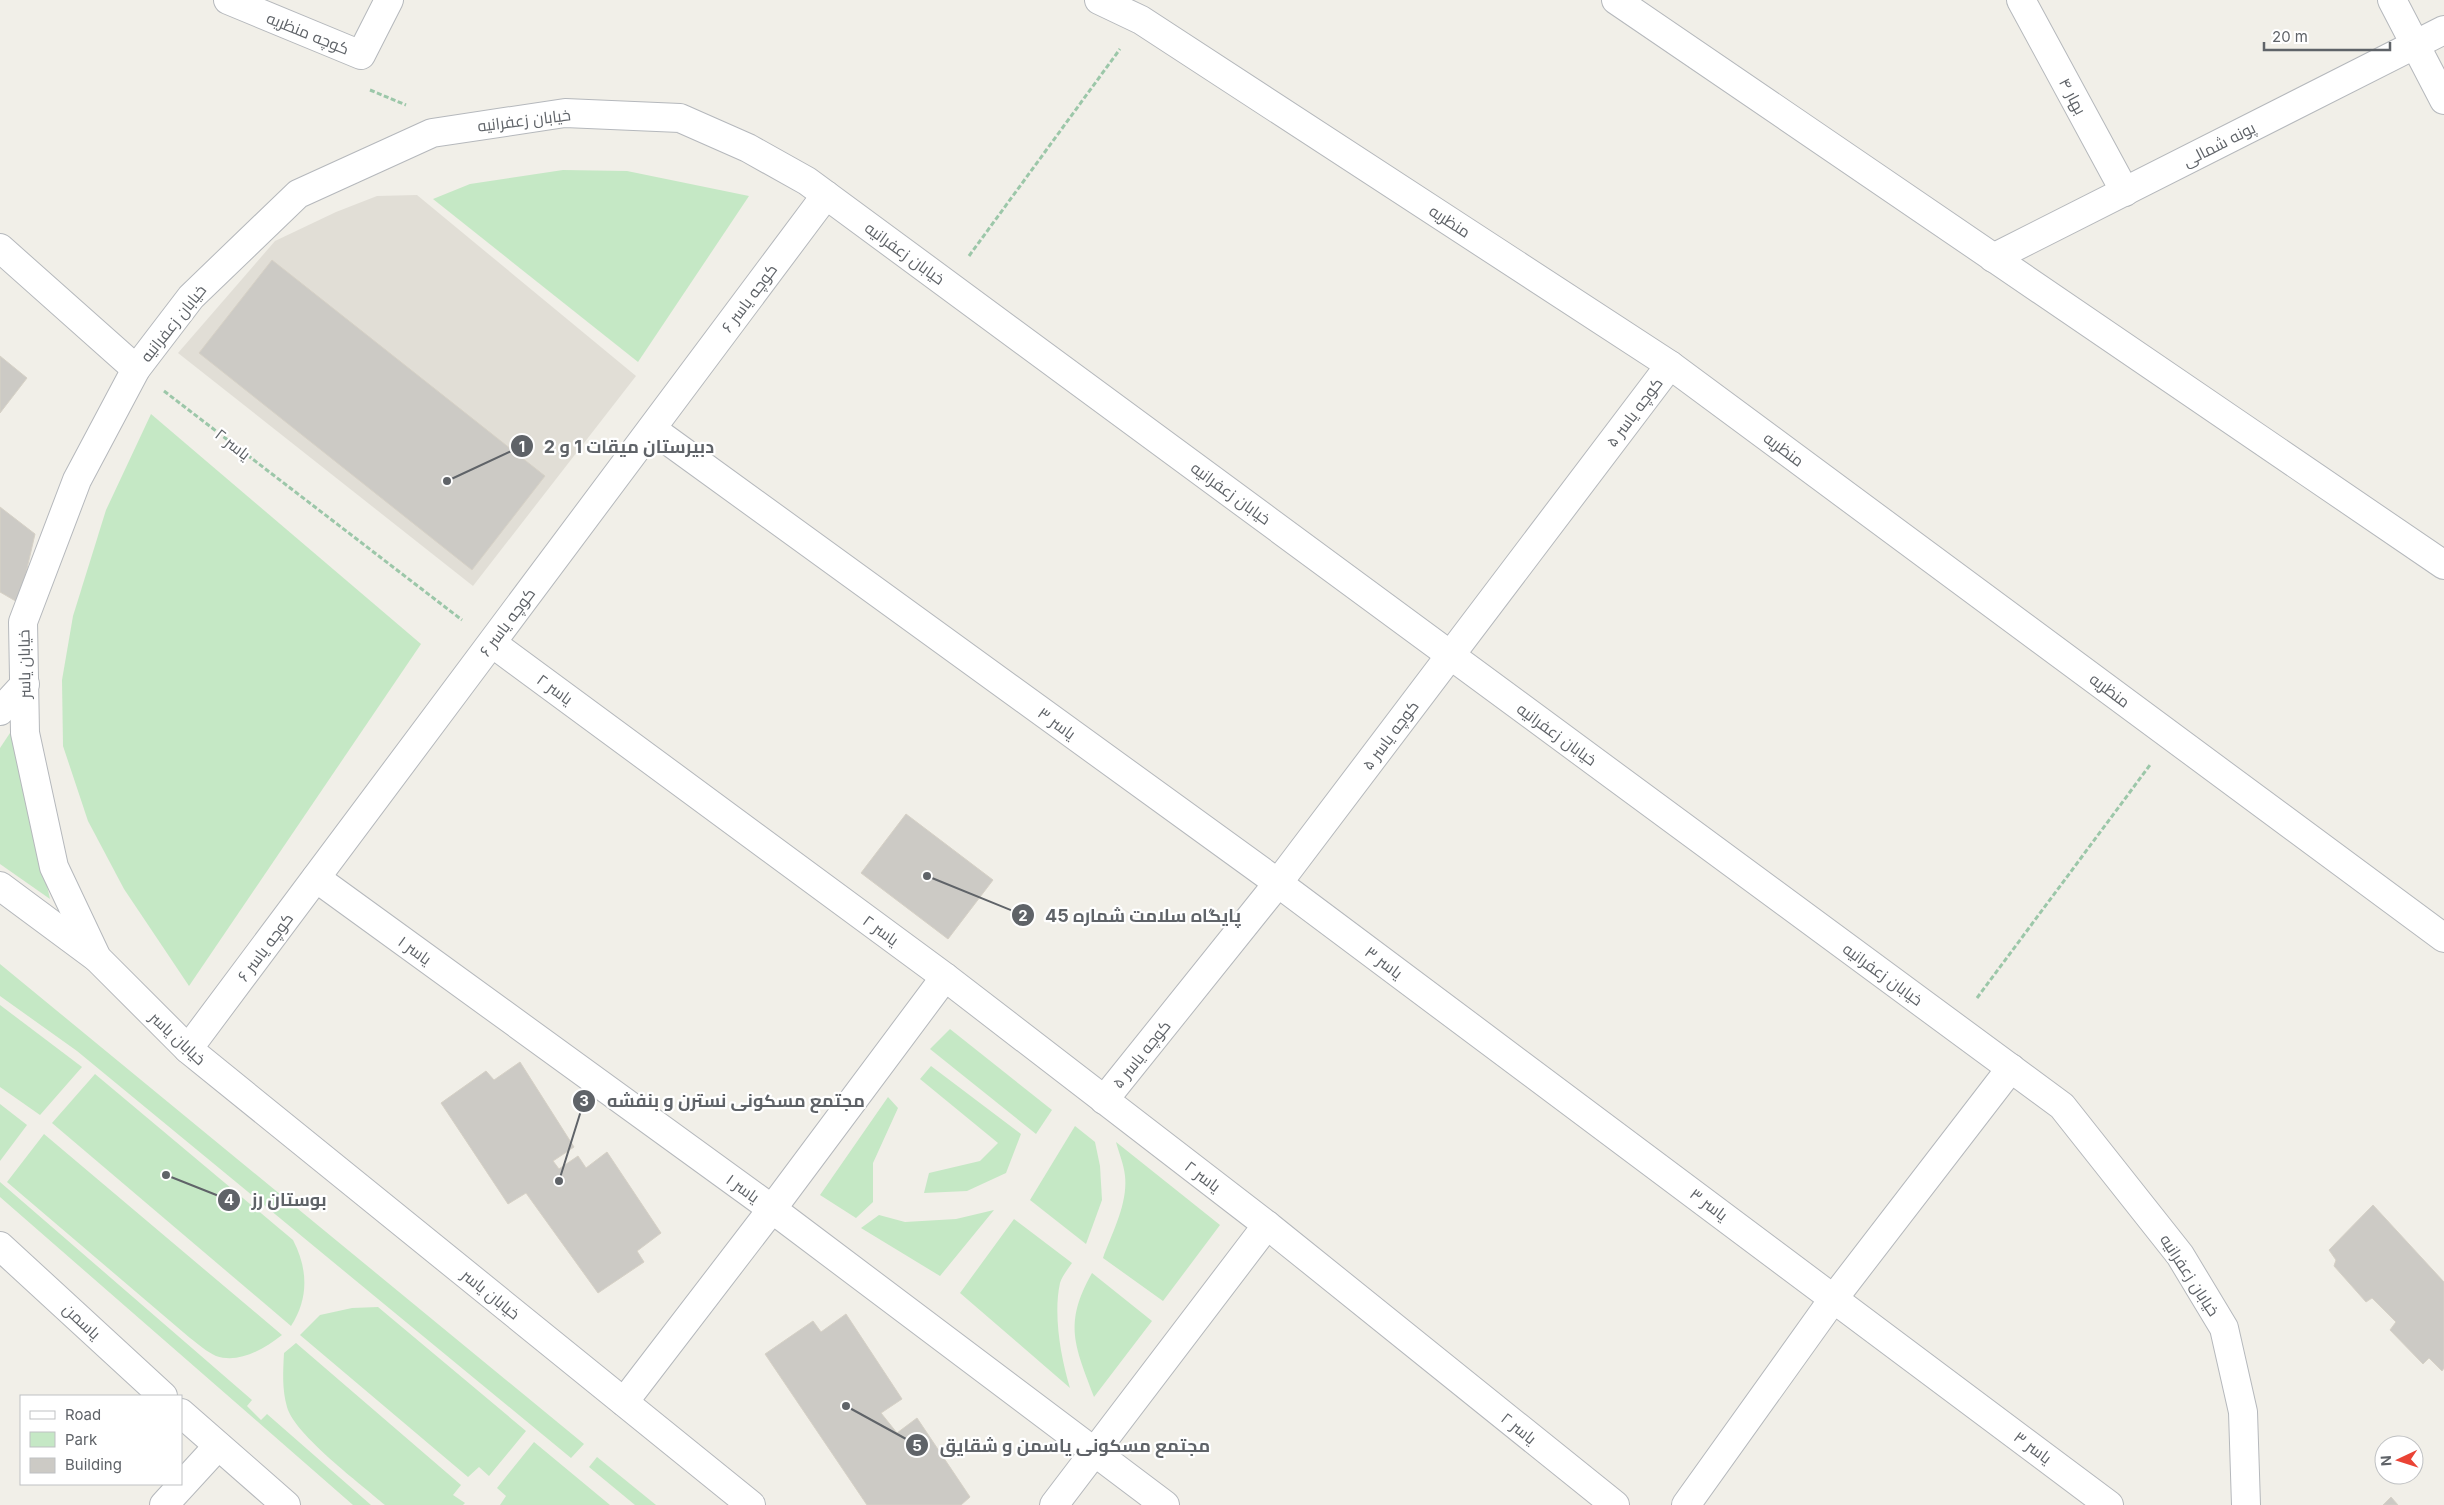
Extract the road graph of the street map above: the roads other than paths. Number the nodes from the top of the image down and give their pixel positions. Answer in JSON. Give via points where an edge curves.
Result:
{"nodes":[{"id":1,"x":228,"y":0,"type":"edge"},
{"id":2,"x":389,"y":0,"type":"edge"},
{"id":3,"x":1099,"y":0,"type":"edge"},
{"id":4,"x":2021,"y":0,"type":"edge"},
{"id":5,"x":2392,"y":0,"type":"edge"},
{"id":6,"x":1618,"y":1,"type":"edge"},
{"id":7,"x":2444,"y":30,"type":"edge"},
{"id":8,"x":2415,"y":44,"type":"junction"},
{"id":9,"x":2444,"y":100,"type":"edge"},
{"id":10,"x":2125,"y":192,"type":"junction"},
{"id":11,"x":826,"y":195,"type":"junction"},
{"id":12,"x":0,"y":248,"type":"edge"},
{"id":13,"x":1993,"y":258,"type":"junction"},
{"id":14,"x":1670,"y":365,"type":"junction"},
{"id":15,"x":136,"y":369,"type":"junction"},
{"id":16,"x":652,"y":429,"type":"junction"},
{"id":17,"x":2444,"y":565,"type":"edge"},
{"id":18,"x":492,"y":643,"type":"junction"},
{"id":19,"x":1451,"y":655,"type":"junction"},
{"id":20,"x":25,"y":684,"type":"junction"},
{"id":21,"x":0,"y":711,"type":"edge"},
{"id":22,"x":316,"y":878,"type":"junction"},
{"id":23,"x":1278,"y":883,"type":"junction"},
{"id":24,"x":0,"y":886,"type":"edge"},
{"id":25,"x":2444,"y":938,"type":"edge"},
{"id":26,"x":97,"y":958,"type":"junction"},
{"id":27,"x":945,"y":977,"type":"junction"},
{"id":28,"x":188,"y":1049,"type":"junction"},
{"id":29,"x":2011,"y":1068,"type":"junction"},
{"id":30,"x":1104,"y":1100,"type":"junction"},
{"id":31,"x":772,"y":1209,"type":"junction"},
{"id":32,"x":1267,"y":1225,"type":"junction"},
{"id":33,"x":0,"y":1246,"type":"edge"},
{"id":34,"x":1834,"y":1298,"type":"junction"},
{"id":35,"x":163,"y":1395,"type":"edge"},
{"id":36,"x":624,"y":1402,"type":"junction"},
{"id":37,"x":182,"y":1413,"type":"edge"},
{"id":38,"x":218,"y":1446,"type":"junction"},
{"id":39,"x":1095,"y":1451,"type":"junction"},
{"id":40,"x":164,"y":1505,"type":"edge"},
{"id":41,"x":286,"y":1505,"type":"edge"},
{"id":42,"x":751,"y":1505,"type":"edge"},
{"id":43,"x":1054,"y":1505,"type":"edge"},
{"id":44,"x":1165,"y":1505,"type":"edge"},
{"id":45,"x":1615,"y":1505,"type":"edge"},
{"id":46,"x":1686,"y":1505,"type":"edge"},
{"id":47,"x":2110,"y":1505,"type":"edge"},
{"id":48,"x":2246,"y":1505,"type":"edge"}],
"edges":[{"from":1,"to":2,"type":"street","name":"کوچه منظریه","via":[[360,55]]},
{"from":3,"to":14,"type":"street","name":"منظریه","via":[[1141,20]]},
{"from":4,"to":10,"type":"street","name":"بهار ۴"},
{"from":5,"to":8,"type":"street"},
{"from":6,"to":13,"type":"street"},
{"from":7,"to":8,"type":"street","name":"پونه شمالی"},
{"from":8,"to":9,"type":"street"},
{"from":8,"to":10,"type":"street","name":"پونه شمالی"},
{"from":10,"to":13,"type":"street","name":"پونه شمالی"},
{"from":11,"to":15,"type":"street","name":"خیابان زعفرانیه","via":[[748,148],[680,118],[565,113],[432,133],[298,194],[191,297]]},
{"from":11,"to":16,"type":"street","name":"کوچه یاسر ۶"},
{"from":11,"to":19,"type":"street","name":"خیابان زعفرانیه"},
{"from":12,"to":15,"type":"street","name":"خیابان زعفرانیه"},
{"from":13,"to":17,"type":"street"},
{"from":14,"to":19,"type":"street","name":"کوچه یاسر ۵"},
{"from":14,"to":25,"type":"street","name":"منظریه"},
{"from":15,"to":20,"type":"street","name":"خیابان یاسر","via":[[77,480],[23,622]]},
{"from":16,"to":18,"type":"street","name":"کوچه یاسر ۶"},
{"from":16,"to":23,"type":"street","name":"یاسر ۳"},
{"from":18,"to":22,"type":"street","name":"کوچه یاسر ۶"},
{"from":18,"to":27,"type":"street","name":"یاسر ۲"},
{"from":19,"to":23,"type":"street","name":"کوچه یاسر ۵"},
{"from":19,"to":29,"type":"street","name":"خیابان زعفرانیه"},
{"from":20,"to":21,"type":"street"},
{"from":20,"to":26,"type":"street","name":"خیابان یاسر","via":[[25,733],[54,867]]},
{"from":22,"to":28,"type":"street","name":"کوچه یاسر ۶"},
{"from":22,"to":31,"type":"street","name":"یاسر ۱"},
{"from":23,"to":30,"type":"street","name":"کوچه یاسر ۵"},
{"from":23,"to":34,"type":"street","name":"یاسر ۳"},
{"from":24,"to":26,"type":"street"},
{"from":26,"to":28,"type":"street","name":"خیابان یاسر"},
{"from":27,"to":30,"type":"street","name":"یاسر ۲"},
{"from":27,"to":31,"type":"street"},
{"from":28,"to":36,"type":"street","name":"خیابان یاسر"},
{"from":29,"to":34,"type":"street"},
{"from":29,"to":48,"type":"street","name":"خیابان زعفرانیه","via":[[2062,1106],[2180,1255],[2224,1328],[2243,1412]]},
{"from":30,"to":32,"type":"street","name":"یاسر ۲"},
{"from":31,"to":36,"type":"street"},
{"from":31,"to":39,"type":"street","name":"یاسر ۱"},
{"from":32,"to":39,"type":"street"},
{"from":32,"to":45,"type":"street","name":"یاسر ۲"},
{"from":33,"to":35,"type":"street","name":"یاسمن"},
{"from":34,"to":46,"type":"street"},
{"from":34,"to":47,"type":"street","name":"یاسر ۳"},
{"from":36,"to":42,"type":"street","name":"خیابان یاسر"},
{"from":37,"to":38,"type":"street"},
{"from":38,"to":40,"type":"street"},
{"from":38,"to":41,"type":"street"},
{"from":39,"to":43,"type":"street"},
{"from":39,"to":44,"type":"street","name":"یاسر ۱"}]}
